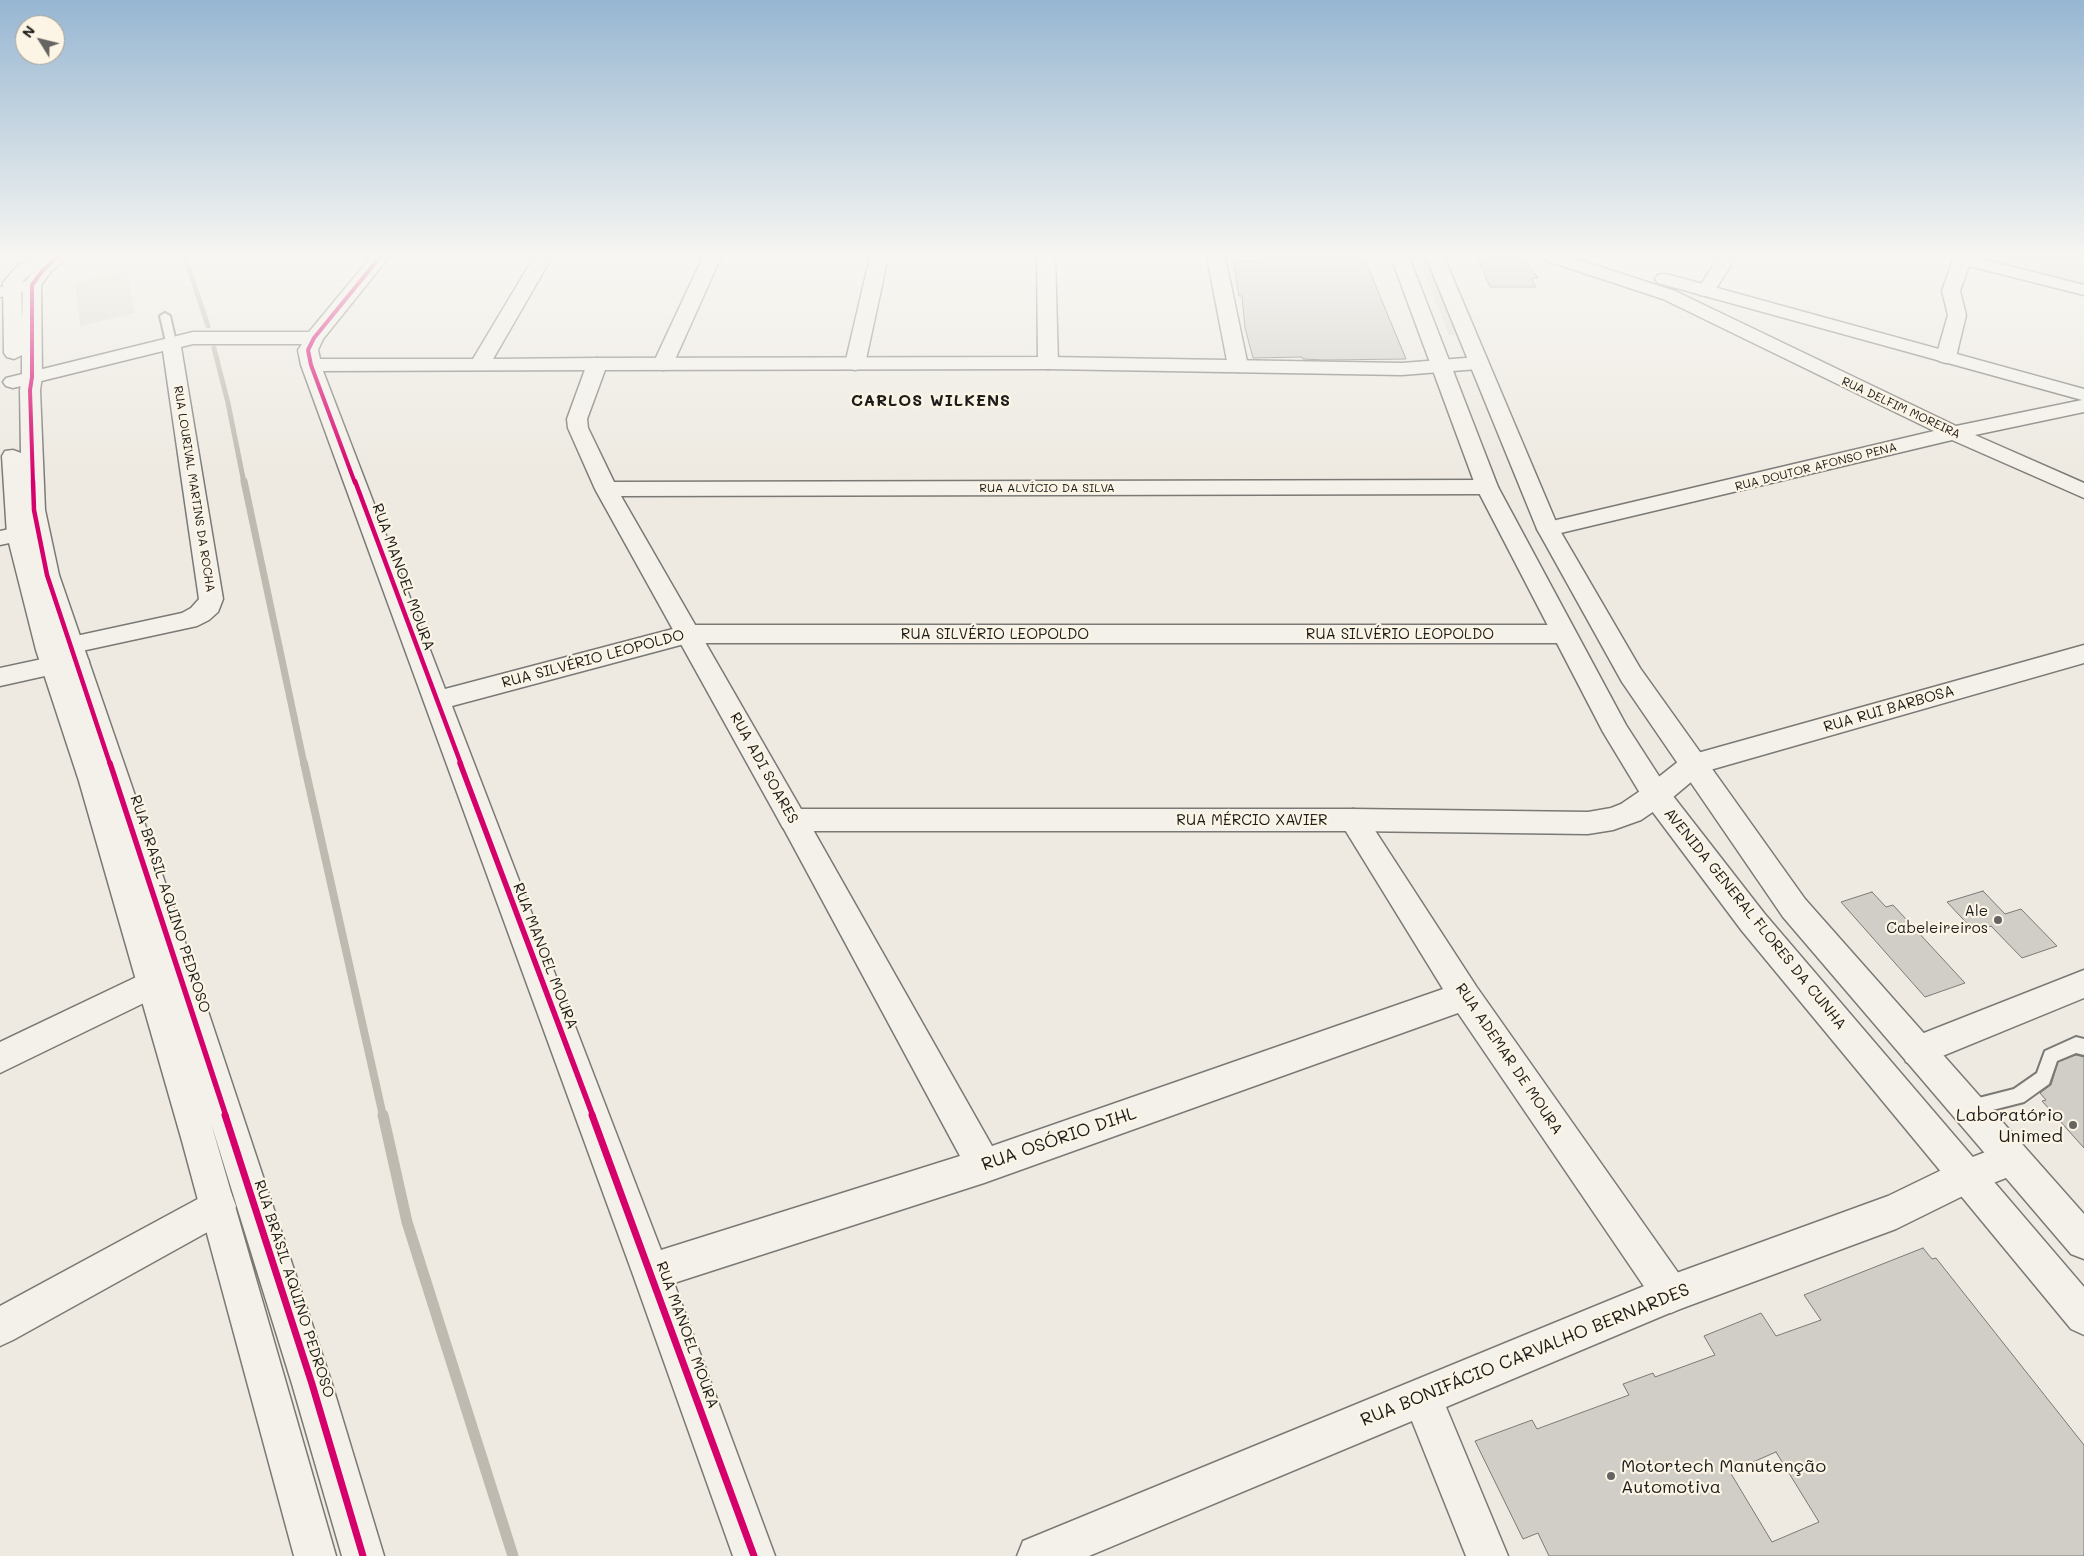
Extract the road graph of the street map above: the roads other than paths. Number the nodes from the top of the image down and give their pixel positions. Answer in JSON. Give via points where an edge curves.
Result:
{"nodes":[{"id":1,"x":17,"y":330,"type":"edge"},
{"id":2,"x":168,"y":330,"type":"edge"},
{"id":3,"x":327,"y":330,"type":"edge"},
{"id":4,"x":500,"y":330,"type":"edge"},
{"id":5,"x":679,"y":330,"type":"edge"},
{"id":6,"x":863,"y":330,"type":"edge"},
{"id":7,"x":1047,"y":330,"type":"edge"},
{"id":8,"x":1231,"y":330,"type":"edge"},
{"id":9,"x":1428,"y":330,"type":"edge"},
{"id":10,"x":1465,"y":330,"type":"edge"},
{"id":11,"x":1740,"y":330,"type":"edge"},
{"id":12,"x":1846,"y":330,"type":"edge"},
{"id":13,"x":1954,"y":330,"type":"edge"},
{"id":14,"x":171,"y":342,"type":"junction"},
{"id":15,"x":15,"y":351,"type":"edge"},
{"id":16,"x":312,"y":351,"type":"junction"},
{"id":17,"x":1946,"y":357,"type":"junction"},
{"id":18,"x":1478,"y":362,"type":"junction"},
{"id":19,"x":1048,"y":363,"type":"junction"},
{"id":20,"x":480,"y":364,"type":"junction"},
{"id":21,"x":597,"y":364,"type":"junction"},
{"id":22,"x":663,"y":364,"type":"junction"},
{"id":23,"x":855,"y":364,"type":"junction"},
{"id":24,"x":1238,"y":366,"type":"junction"},
{"id":25,"x":1443,"y":367,"type":"junction"},
{"id":26,"x":22,"y":380,"type":"junction"},
{"id":27,"x":2084,"y":395,"type":"edge"},
{"id":28,"x":2084,"y":406,"type":"edge"},
{"id":29,"x":1954,"y":433,"type":"junction"},
{"id":30,"x":1487,"y":488,"type":"junction"},
{"id":31,"x":606,"y":489,"type":"junction"},
{"id":32,"x":2084,"y":491,"type":"edge"},
{"id":33,"x":1548,"y":529,"type":"junction"},
{"id":34,"x":19,"y":534,"type":"edge"},
{"id":35,"x":688,"y":634,"type":"junction"},
{"id":36,"x":1563,"y":634,"type":"junction"},
{"id":37,"x":2084,"y":654,"type":"edge"},
{"id":38,"x":67,"y":657,"type":"junction"},
{"id":39,"x":0,"y":677,"type":"edge"},
{"id":40,"x":436,"y":701,"type":"junction"},
{"id":41,"x":1694,"y":764,"type":"junction"},
{"id":42,"x":1656,"y":795,"type":"junction"},
{"id":43,"x":793,"y":820,"type":"junction"},
{"id":44,"x":1353,"y":820,"type":"junction"},
{"id":45,"x":165,"y":977,"type":"junction"},
{"id":46,"x":2084,"y":984,"type":"edge"},
{"id":47,"x":1465,"y":996,"type":"junction"},
{"id":48,"x":2084,"y":1047,"type":"edge"},
{"id":49,"x":1918,"y":1051,"type":"junction"},
{"id":50,"x":0,"y":1058,"type":"edge"},
{"id":51,"x":1968,"y":1109,"type":"junction"},
{"id":52,"x":2012,"y":1159,"type":"junction"},
{"id":53,"x":984,"y":1166,"type":"junction"},
{"id":54,"x":1966,"y":1176,"type":"junction"},
{"id":55,"x":218,"y":1206,"type":"junction"},
{"id":56,"x":2084,"y":1242,"type":"edge"},
{"id":57,"x":650,"y":1272,"type":"junction"},
{"id":58,"x":1671,"y":1294,"type":"junction"},
{"id":59,"x":2084,"y":1316,"type":"edge"},
{"id":60,"x":0,"y":1327,"type":"edge"},
{"id":61,"x":1422,"y":1398,"type":"junction"},
{"id":62,"x":1085,"y":1547,"type":"edge"},
{"id":63,"x":315,"y":1556,"type":"edge"},
{"id":64,"x":363,"y":1556,"type":"edge"},
{"id":65,"x":754,"y":1556,"type":"edge"},
{"id":66,"x":1038,"y":1556,"type":"edge"},
{"id":67,"x":1487,"y":1556,"type":"edge"}],
"edges":[{"from":1,"to":15,"type":"street","name":"RUA BRASIL AQUINO PEDROSO"},
{"from":2,"to":14,"type":"lane"},
{"from":3,"to":16,"type":"street"},
{"from":4,"to":20,"type":"street"},
{"from":5,"to":22,"type":"street"},
{"from":6,"to":23,"type":"street"},
{"from":7,"to":19,"type":"street"},
{"from":8,"to":24,"type":"street"},
{"from":9,"to":25,"type":"street","name":"AVENIDA GENERAL FLORES DA CUNHA"},
{"from":10,"to":18,"type":"street"},
{"from":11,"to":29,"type":"street","name":"RUA DELFIM MOREIRA"},
{"from":12,"to":17,"type":"street"},
{"from":13,"to":17,"type":"street"},
{"from":14,"to":16,"type":"street","via":[[208,336]]},
{"from":14,"to":26,"type":"street"},
{"from":14,"to":38,"type":"street","name":"RUA LOURIVAL MARTINS DA ROCHA","via":[[211,599],[209,606],[188,620]]},
{"from":15,"to":26,"type":"street","name":"RUA BRASIL AQUINO PEDROSO"},
{"from":16,"to":20,"type":"street"},
{"from":16,"to":40,"type":"street","name":"RUA MANOEL MOURA"},
{"from":17,"to":27,"type":"street"},
{"from":18,"to":25,"type":"street"},
{"from":18,"to":33,"type":"street"},
{"from":19,"to":23,"type":"street"},
{"from":19,"to":24,"type":"street"},
{"from":20,"to":21,"type":"street"},
{"from":21,"to":22,"type":"street"},
{"from":21,"to":31,"type":"street","name":"RUA ADI SOARES","via":[[577,419],[578,428]]},
{"from":22,"to":23,"type":"street"},
{"from":24,"to":25,"type":"street"},
{"from":25,"to":30,"type":"street","name":"AVENIDA GENERAL FLORES DA CUNHA"},
{"from":26,"to":34,"type":"street","name":"RUA BRASIL AQUINO PEDROSO","via":[[30,390],[34,510]]},
{"from":28,"to":29,"type":"street","name":"RUA DOUTOR AFONSO PENA"},
{"from":29,"to":32,"type":"street","name":"RUA DELFIM MOREIRA"},
{"from":29,"to":33,"type":"street","name":"RUA DOUTOR AFONSO PENA"},
{"from":30,"to":31,"type":"street","name":"RUA ALVÍCIO DA SILVA"},
{"from":30,"to":36,"type":"street","name":"AVENIDA GENERAL FLORES DA CUNHA"},
{"from":31,"to":35,"type":"street","name":"RUA ADI SOARES"},
{"from":33,"to":41,"type":"street","via":[[1631,675]]},
{"from":34,"to":38,"type":"street","name":"RUA BRASIL AQUINO PEDROSO","via":[[47,575]]},
{"from":35,"to":36,"type":"street","name":"RUA SILVÉRIO LEOPOLDO"},
{"from":35,"to":40,"type":"street","name":"RUA SILVÉRIO LEOPOLDO"},
{"from":35,"to":43,"type":"street","name":"RUA ADI SOARES"},
{"from":36,"to":42,"type":"street","name":"AVENIDA GENERAL FLORES DA CUNHA","via":[[1616,732]]},
{"from":37,"to":41,"type":"street","name":"RUA RUI BARBOSA"},
{"from":38,"to":39,"type":"street"},
{"from":38,"to":45,"type":"street","name":"RUA BRASIL AQUINO PEDROSO","via":[[156,900]]},
{"from":40,"to":57,"type":"street","name":"RUA MANOEL MOURA"},
{"from":41,"to":42,"type":"street","name":"RUA MÉRCIO XAVIER"},
{"from":41,"to":49,"type":"street","via":[[1794,908]]},
{"from":42,"to":44,"type":"street","name":"RUA MÉRCIO XAVIER","via":[[1631,812],[1588,823]]},
{"from":42,"to":54,"type":"street","name":"AVENIDA GENERAL FLORES DA CUNHA","via":[[1753,922]]},
{"from":43,"to":44,"type":"street","name":"RUA MÉRCIO XAVIER"},
{"from":43,"to":53,"type":"street","name":"RUA ADI SOARES"},
{"from":44,"to":47,"type":"street","name":"RUA ADEMAR DE MOURA"},
{"from":45,"to":50,"type":"street"},
{"from":45,"to":55,"type":"street","name":"RUA BRASIL AQUINO PEDROSO"},
{"from":45,"to":64,"type":"street","name":"RUA BRASIL AQUINO PEDROSO","via":[[312,1384]]},
{"from":46,"to":49,"type":"street"},
{"from":47,"to":53,"type":"street","name":"RUA OSÓRIO DIHL"},
{"from":47,"to":58,"type":"street","name":"RUA ADEMAR DE MOURA"},
{"from":48,"to":51,"type":"lane","via":[[2076,1045],[2051,1056],[2043,1078],[2018,1096]]},
{"from":49,"to":51,"type":"street"},
{"from":51,"to":52,"type":"street"},
{"from":52,"to":54,"type":"street","name":"RUA BONIFÁCIO CARVALHO BERNARDES"},
{"from":52,"to":56,"type":"street"},
{"from":53,"to":57,"type":"street","name":"RUA OSÓRIO DIHL"},
{"from":54,"to":58,"type":"street","name":"RUA BONIFÁCIO CARVALHO BERNARDES","via":[[1896,1211]]},
{"from":54,"to":59,"type":"street","name":"AVENIDA GENERAL FLORES DA CUNHA"},
{"from":55,"to":60,"type":"street"},
{"from":55,"to":63,"type":"street","name":"RUA BRASIL AQUINO PEDROSO"},
{"from":57,"to":65,"type":"street","name":"RUA MANOEL MOURA"},
{"from":58,"to":61,"type":"street","name":"RUA BONIFÁCIO CARVALHO BERNARDES"},
{"from":61,"to":62,"type":"street","name":"RUA BONIFÁCIO CARVALHO BERNARDES"},
{"from":61,"to":67,"type":"street"},
{"from":62,"to":66,"type":"street","name":"RUA BONIFÁCIO CARVALHO BERNARDES"}]}
